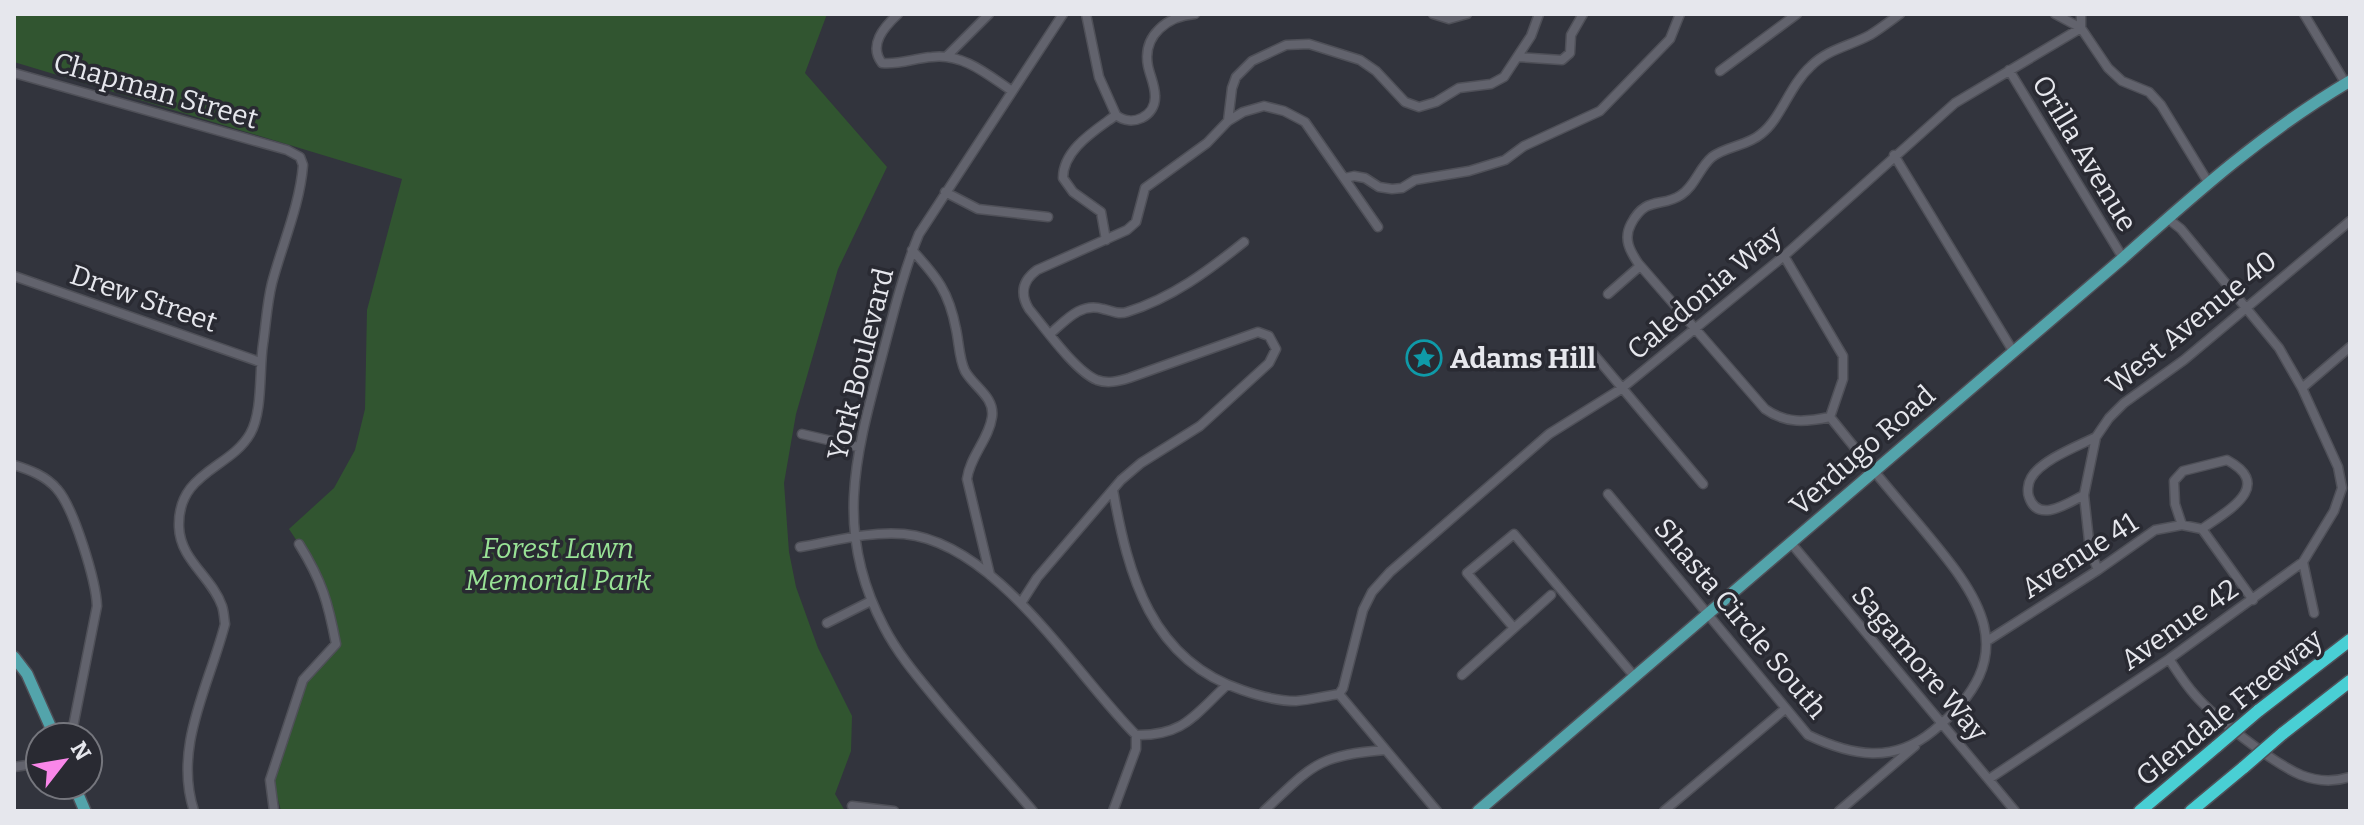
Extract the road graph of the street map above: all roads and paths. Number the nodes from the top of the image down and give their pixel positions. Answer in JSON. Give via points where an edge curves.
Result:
{"nodes":[{"id":1,"x":898,"y":14,"type":"edge"},
{"id":2,"x":989,"y":14,"type":"edge"},
{"id":3,"x":1063,"y":14,"type":"edge"},
{"id":4,"x":1086,"y":14,"type":"edge"},
{"id":5,"x":1195,"y":14,"type":"edge"},
{"id":6,"x":1433,"y":14,"type":"edge"},
{"id":7,"x":1467,"y":14,"type":"edge"},
{"id":8,"x":1539,"y":14,"type":"edge"},
{"id":9,"x":1583,"y":14,"type":"edge"},
{"id":10,"x":1680,"y":14,"type":"edge"},
{"id":11,"x":1797,"y":14,"type":"edge"},
{"id":12,"x":1900,"y":14,"type":"edge"},
{"id":13,"x":2055,"y":14,"type":"edge"},
{"id":14,"x":2081,"y":14,"type":"edge"},
{"id":15,"x":2304,"y":14,"type":"edge"},
{"id":16,"x":2081,"y":28,"type":"junction"},
{"id":17,"x":947,"y":56,"type":"junction"},
{"id":18,"x":1518,"y":57,"type":"junction"},
{"id":19,"x":2009,"y":70,"type":"junction"},
{"id":20,"x":1720,"y":71,"type":"dead end"},
{"id":21,"x":14,"y":73,"type":"edge"},
{"id":22,"x":2348,"y":82,"type":"edge"},
{"id":23,"x":1012,"y":91,"type":"junction"},
{"id":24,"x":1116,"y":115,"type":"junction"},
{"id":25,"x":1228,"y":121,"type":"junction"},
{"id":26,"x":1894,"y":155,"type":"junction"},
{"id":27,"x":1345,"y":178,"type":"junction"},
{"id":28,"x":2208,"y":182,"type":"junction"},
{"id":29,"x":945,"y":192,"type":"junction"},
{"id":30,"x":1048,"y":217,"type":"dead end"},
{"id":31,"x":2167,"y":218,"type":"junction"},
{"id":32,"x":2350,"y":221,"type":"edge"},
{"id":33,"x":1378,"y":227,"type":"dead end"},
{"id":34,"x":1106,"y":240,"type":"junction"},
{"id":35,"x":1244,"y":242,"type":"dead end"},
{"id":36,"x":912,"y":250,"type":"junction"},
{"id":37,"x":1784,"y":256,"type":"junction"},
{"id":38,"x":2123,"y":258,"type":"junction"},
{"id":39,"x":1640,"y":266,"type":"junction"},
{"id":40,"x":14,"y":276,"type":"edge"},
{"id":41,"x":1608,"y":294,"type":"dead end"},
{"id":42,"x":2247,"y":307,"type":"junction"},
{"id":43,"x":1696,"y":328,"type":"junction"},
{"id":44,"x":1050,"y":334,"type":"junction"},
{"id":45,"x":2350,"y":347,"type":"edge"},
{"id":46,"x":1591,"y":351,"type":"dead end"},
{"id":47,"x":2013,"y":351,"type":"junction"},
{"id":48,"x":260,"y":362,"type":"junction"},
{"id":49,"x":2302,"y":388,"type":"junction"},
{"id":50,"x":1621,"y":389,"type":"junction"},
{"id":51,"x":1830,"y":417,"type":"junction"},
{"id":52,"x":802,"y":434,"type":"dead end"},
{"id":53,"x":2096,"y":437,"type":"junction"},
{"id":54,"x":858,"y":447,"type":"junction"},
{"id":55,"x":15,"y":466,"type":"edge"},
{"id":56,"x":1874,"y":472,"type":"junction"},
{"id":57,"x":14,"y":476,"type":"edge"},
{"id":58,"x":2350,"y":480,"type":"edge"},
{"id":59,"x":1703,"y":484,"type":"dead end"},
{"id":60,"x":2342,"y":488,"type":"junction"},
{"id":61,"x":1113,"y":490,"type":"junction"},
{"id":62,"x":1608,"y":494,"type":"dead end"},
{"id":63,"x":2084,"y":495,"type":"junction"},
{"id":64,"x":2182,"y":525,"type":"junction"},
{"id":65,"x":2202,"y":529,"type":"junction"},
{"id":66,"x":855,"y":537,"type":"junction"},
{"id":67,"x":1791,"y":543,"type":"junction"},
{"id":68,"x":299,"y":544,"type":"dead end"},
{"id":69,"x":800,"y":547,"type":"dead end"},
{"id":70,"x":2303,"y":562,"type":"junction"},
{"id":71,"x":2098,"y":570,"type":"junction"},
{"id":72,"x":990,"y":575,"type":"junction"},
{"id":73,"x":1551,"y":595,"type":"dead end"},
{"id":74,"x":2253,"y":600,"type":"junction"},
{"id":75,"x":871,"y":601,"type":"junction"},
{"id":76,"x":1021,"y":603,"type":"junction"},
{"id":77,"x":2314,"y":613,"type":"dead end"},
{"id":78,"x":1706,"y":615,"type":"junction"},
{"id":79,"x":827,"y":623,"type":"dead end"},
{"id":80,"x":1514,"y":628,"type":"junction"},
{"id":81,"x":2350,"y":640,"type":"edge"},
{"id":82,"x":1987,"y":641,"type":"junction"},
{"id":83,"x":14,"y":657,"type":"edge"},
{"id":84,"x":2169,"y":659,"type":"junction"},
{"id":85,"x":1462,"y":675,"type":"dead end"},
{"id":86,"x":1634,"y":676,"type":"junction"},
{"id":87,"x":2350,"y":681,"type":"edge"},
{"id":88,"x":1227,"y":685,"type":"junction"},
{"id":89,"x":1339,"y":694,"type":"junction"},
{"id":90,"x":1785,"y":709,"type":"junction"},
{"id":91,"x":48,"y":721,"type":"edge"},
{"id":92,"x":74,"y":721,"type":"edge"},
{"id":93,"x":1942,"y":724,"type":"junction"},
{"id":94,"x":1136,"y":735,"type":"junction"},
{"id":95,"x":1916,"y":745,"type":"junction"},
{"id":96,"x":1385,"y":750,"type":"junction"},
{"id":97,"x":2350,"y":777,"type":"edge"},
{"id":98,"x":1989,"y":779,"type":"junction"},
{"id":99,"x":852,"y":806,"type":"dead end"},
{"id":100,"x":194,"y":811,"type":"edge"},
{"id":101,"x":274,"y":811,"type":"edge"},
{"id":102,"x":894,"y":811,"type":"edge"},
{"id":103,"x":1033,"y":811,"type":"edge"},
{"id":104,"x":1113,"y":811,"type":"edge"},
{"id":105,"x":1264,"y":811,"type":"edge"},
{"id":106,"x":1437,"y":811,"type":"edge"},
{"id":107,"x":1478,"y":811,"type":"edge"},
{"id":108,"x":1664,"y":811,"type":"edge"},
{"id":109,"x":1839,"y":811,"type":"edge"},
{"id":110,"x":2015,"y":811,"type":"edge"},
{"id":111,"x":2140,"y":811,"type":"edge"},
{"id":112,"x":2191,"y":811,"type":"edge"}],
"edges":[{"from":1,"to":17,"type":"street","via":[[877,42],[882,63]]},
{"from":2,"to":17,"type":"street"},
{"from":3,"to":23,"type":"street","name":"York Boulevard"},
{"from":4,"to":24,"type":"street","via":[[1099,77]]},
{"from":5,"to":24,"type":"street","via":[[1169,20],[1149,44],[1147,63],[1156,98],[1147,116],[1132,121]]},
{"from":6,"to":7,"type":"street","via":[[1449,19]]},
{"from":8,"to":18,"type":"street"},
{"from":9,"to":18,"type":"street","via":[[1571,35],[1570,53],[1562,60]]},
{"from":10,"to":27,"type":"street","via":[[1670,39],[1600,111],[1505,160],[1415,180],[1402,188]]},
{"from":11,"to":20,"type":"street"},
{"from":12,"to":39,"type":"street","via":[[1814,62],[1761,135],[1715,155],[1681,195],[1640,211],[1627,238]]},
{"from":13,"to":16,"type":"street"},
{"from":14,"to":16,"type":"street"},
{"from":15,"to":22,"type":"street"},
{"from":16,"to":19,"type":"street","name":"Caledonia Way"},
{"from":16,"to":28,"type":"street","via":[[2108,68],[2161,105]]},
{"from":17,"to":23,"type":"street"},
{"from":18,"to":25,"type":"street","via":[[1504,77],[1491,84],[1459,88],[1419,107],[1405,102],[1360,60],[1309,44],[1286,45],[1252,61],[1236,77]]},
{"from":19,"to":26,"type":"street","name":"Caledonia Way","via":[[1955,103]]},
{"from":19,"to":38,"type":"street","name":"Orilla Avenue"},
{"from":21,"to":48,"type":"street","name":"Chapman Street","via":[[300,157],[302,176],[271,287]]},
{"from":22,"to":28,"type":"main road","name":"Verdugo Road","via":[[2278,126]]},
{"from":23,"to":29,"type":"street","name":"York Boulevard"},
{"from":24,"to":34,"type":"street","via":[[1074,150],[1063,169],[1073,192],[1101,212]]},
{"from":25,"to":27,"type":"street","via":[[1264,106],[1284,111],[1305,122]]},
{"from":25,"to":34,"type":"street","via":[[1145,188],[1136,222]]},
{"from":26,"to":37,"type":"street","name":"Caledonia Way"},
{"from":26,"to":47,"type":"street"},
{"from":27,"to":33,"type":"street"},
{"from":28,"to":31,"type":"main road","name":"Verdugo Road"},
{"from":29,"to":30,"type":"street","via":[[978,209]]},
{"from":29,"to":36,"type":"street","name":"York Boulevard"},
{"from":31,"to":38,"type":"main road","name":"Verdugo Road"},
{"from":31,"to":42,"type":"street"},
{"from":32,"to":42,"type":"street","name":"West Avenue 40"},
{"from":34,"to":44,"type":"street","via":[[1028,277],[1022,288],[1024,300]]},
{"from":35,"to":44,"type":"street","via":[[1202,276],[1153,303],[1122,314],[1089,307],[1075,311]]},
{"from":36,"to":54,"type":"street","name":"York Boulevard"},
{"from":36,"to":72,"type":"street","via":[[948,297],[966,372],[991,404],[993,415],[967,479]]},
{"from":37,"to":43,"type":"street","name":"Caledonia Way"},
{"from":37,"to":51,"type":"street","via":[[1843,356],[1843,379]]},
{"from":38,"to":47,"type":"main road","name":"Verdugo Road"},
{"from":39,"to":41,"type":"street"},
{"from":39,"to":43,"type":"street"},
{"from":40,"to":48,"type":"street","name":"Drew Street"},
{"from":42,"to":49,"type":"street"},
{"from":42,"to":53,"type":"street","name":"West Avenue 40","via":[[2124,403]]},
{"from":43,"to":50,"type":"street","name":"Caledonia Way"},
{"from":43,"to":51,"type":"street","via":[[1778,418],[1794,422]]},
{"from":44,"to":61,"type":"street","via":[[1079,367],[1096,379],[1115,382],[1258,332],[1269,336],[1276,349],[1269,363],[1200,426],[1141,463]]},
{"from":45,"to":49,"type":"street"},
{"from":46,"to":50,"type":"street"},
{"from":47,"to":56,"type":"main road","name":"Verdugo Road"},
{"from":48,"to":100,"type":"street","via":[[250,435],[207,470],[181,506],[182,545],[222,606],[225,624],[190,735],[186,767]]},
{"from":49,"to":60,"type":"street","via":[[2338,467]]},
{"from":50,"to":59,"type":"street"},
{"from":50,"to":89,"type":"street","name":"Caledonia Way","via":[[1549,434],[1381,582],[1363,610]]},
{"from":51,"to":56,"type":"street"},
{"from":52,"to":54,"type":"street"},
{"from":53,"to":63,"type":"street","name":"West Avenue 40"},
{"from":53,"to":63,"type":"street","via":[[2030,478],[2030,499],[2046,511]]},
{"from":54,"to":66,"type":"street","name":"York Boulevard"},
{"from":55,"to":57,"type":"street"},
{"from":55,"to":92,"type":"street","via":[[58,489],[75,522],[96,592]]},
{"from":56,"to":67,"type":"main road","name":"Verdugo Road"},
{"from":56,"to":82,"type":"street","via":[[1961,574],[1981,611]]},
{"from":58,"to":60,"type":"street"},
{"from":60,"to":70,"type":"street","name":"Avenue 42"},
{"from":61,"to":76,"type":"street"},
{"from":61,"to":88,"type":"street","via":[[1133,574],[1155,623],[1176,652]]},
{"from":62,"to":78,"type":"street","name":"Shasta Circle South"},
{"from":63,"to":71,"type":"street","name":"West Avenue 40","via":[[2090,550]]},
{"from":64,"to":65,"type":"street","name":"Avenue 41"},
{"from":64,"to":65,"type":"street","via":[[2174,481],[2183,471],[2227,460],[2239,466],[2247,491]]},
{"from":64,"to":71,"type":"street","name":"Avenue 41","via":[[2155,530]]},
{"from":65,"to":74,"type":"street"},
{"from":66,"to":69,"type":"street"},
{"from":66,"to":72,"type":"street","via":[[930,538]]},
{"from":66,"to":75,"type":"street","name":"York Boulevard"},
{"from":67,"to":78,"type":"main road","name":"Verdugo Road"},
{"from":67,"to":93,"type":"street","name":"Sagamore Way"},
{"from":68,"to":101,"type":"street","via":[[329,603],[336,644],[303,680],[270,780]]},
{"from":70,"to":74,"type":"street","name":"Avenue 42"},
{"from":70,"to":77,"type":"street"},
{"from":71,"to":82,"type":"street","name":"Avenue 41"},
{"from":72,"to":76,"type":"street"},
{"from":73,"to":80,"type":"street"},
{"from":74,"to":84,"type":"street","name":"Avenue 42"},
{"from":75,"to":79,"type":"street"},
{"from":75,"to":103,"type":"street","name":"York Boulevard","via":[[914,673]]},
{"from":76,"to":94,"type":"street"},
{"from":78,"to":86,"type":"main road","name":"Verdugo Road"},
{"from":78,"to":90,"type":"street","name":"Shasta Circle South"},
{"from":80,"to":85,"type":"street"},
{"from":80,"to":86,"type":"street","via":[[1467,573],[1514,534]]},
{"from":81,"to":111,"type":"highway","name":"Glendale Freeway","bridge":true},
{"from":82,"to":93,"type":"street","name":"Shasta Circle South","via":[[1982,671],[1970,696]]},
{"from":83,"to":91,"type":"main road"},
{"from":84,"to":97,"type":"street","via":[[2208,709],[2287,768],[2315,779]]},
{"from":84,"to":98,"type":"street","name":"Avenue 42"},
{"from":86,"to":107,"type":"main road","name":"Verdugo Road"},
{"from":87,"to":112,"type":"highway","name":"Glendale Freeway","bridge":true},
{"from":88,"to":89,"type":"street","via":[[1281,700]]},
{"from":88,"to":94,"type":"street","via":[[1175,731]]},
{"from":89,"to":96,"type":"street"},
{"from":90,"to":95,"type":"street","name":"Shasta Circle South","via":[[1808,735],[1838,749],[1879,754]]},
{"from":90,"to":108,"type":"street"},
{"from":93,"to":95,"type":"street","name":"Shasta Circle South"},
{"from":93,"to":98,"type":"street","name":"Sagamore Way"},
{"from":94,"to":104,"type":"street","via":[[1136,749]]},
{"from":95,"to":109,"type":"street"},
{"from":96,"to":105,"type":"street","via":[[1328,758]]},
{"from":96,"to":106,"type":"street"},
{"from":98,"to":110,"type":"street","name":"Sagamore Way"},
{"from":99,"to":102,"type":"street"}]}
